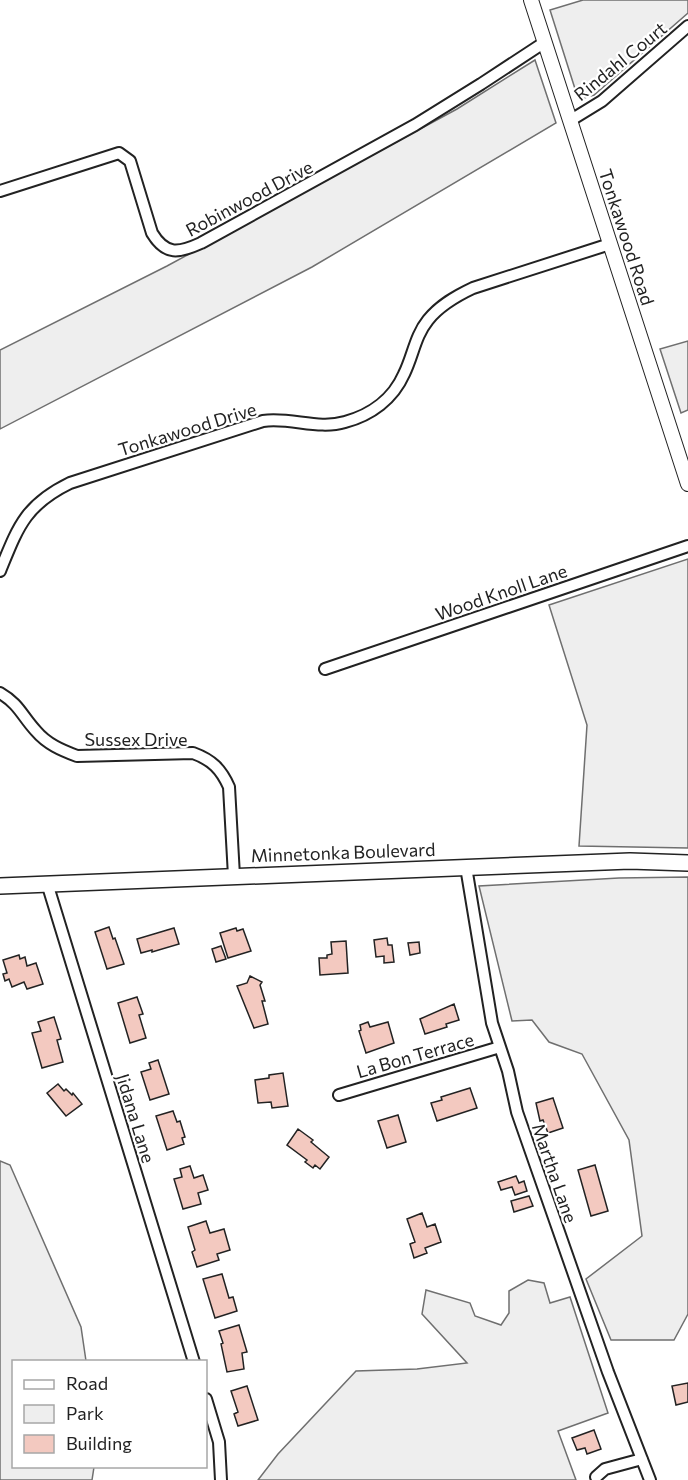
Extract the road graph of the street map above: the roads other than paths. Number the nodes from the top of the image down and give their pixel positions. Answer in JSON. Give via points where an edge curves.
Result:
{"nodes":[{"id":1,"x":531,"y":0,"type":"edge"},
{"id":2,"x":688,"y":26,"type":"edge"},
{"id":3,"x":545,"y":42,"type":"junction"},
{"id":4,"x":571,"y":120,"type":"junction"},
{"id":5,"x":0,"y":190,"type":"edge"},
{"id":6,"x":610,"y":244,"type":"junction"},
{"id":7,"x":688,"y":484,"type":"edge"},
{"id":8,"x":688,"y":546,"type":"edge"},
{"id":9,"x":0,"y":571,"type":"edge"},
{"id":10,"x":325,"y":669,"type":"dead end"},
{"id":11,"x":0,"y":693,"type":"edge"},
{"id":12,"x":688,"y":863,"type":"edge"},
{"id":13,"x":466,"y":867,"type":"junction"},
{"id":14,"x":234,"y":876,"type":"junction"},
{"id":15,"x":47,"y":883,"type":"junction"},
{"id":16,"x":0,"y":886,"type":"edge"},
{"id":17,"x":500,"y":1047,"type":"junction"},
{"id":18,"x":339,"y":1095,"type":"dead end"},
{"id":19,"x":193,"y":1360,"type":"edge"},
{"id":20,"x":207,"y":1401,"type":"edge"},
{"id":21,"x":642,"y":1459,"type":"junction"},
{"id":22,"x":596,"y":1477,"type":"dead end"},
{"id":23,"x":221,"y":1480,"type":"edge"},
{"id":24,"x":650,"y":1480,"type":"edge"}],
"edges":[{"from":1,"to":3,"type":"street","name":"Tonkawood Road"},
{"from":2,"to":4,"type":"street","name":"Rindahl Court","via":[[602,101]]},
{"from":3,"to":4,"type":"street","name":"Tonkawood Road"},
{"from":3,"to":5,"type":"street","name":"Robinwood Drive","via":[[416,125],[184,250],[166,249],[158,243],[130,161],[119,153]]},
{"from":4,"to":6,"type":"street","name":"Tonkawood Road"},
{"from":6,"to":7,"type":"street","name":"Tonkawood Road"},
{"from":6,"to":9,"type":"street","name":"Tonkawood Drive","via":[[473,288],[440,307],[418,337],[393,392],[362,417],[323,425],[263,421],[52,492],[23,519]]},
{"from":8,"to":10,"type":"street","name":"Wood Knoll Lane"},
{"from":11,"to":14,"type":"street","name":"Sussex Drive","via":[[19,707],[47,742],[77,756],[193,753],[216,765],[229,787]]},
{"from":12,"to":13,"type":"main road","name":"Minnetonka Boulevard","via":[[630,861]]},
{"from":13,"to":14,"type":"main road","name":"Minnetonka Boulevard"},
{"from":13,"to":17,"type":"street","name":"Martha Lane","via":[[492,1023]]},
{"from":14,"to":15,"type":"main road","name":"Minnetonka Boulevard"},
{"from":15,"to":16,"type":"main road","name":"Minnetonka Boulevard"},
{"from":15,"to":19,"type":"street","name":"Jidana Lane"},
{"from":17,"to":18,"type":"street","name":"La Bon Terrace"},
{"from":17,"to":21,"type":"street","name":"Martha Lane","via":[[517,1113]]},
{"from":20,"to":23,"type":"street","via":[[219,1442]]},
{"from":21,"to":22,"type":"street","via":[[605,1469]]},
{"from":21,"to":24,"type":"street","name":"Martha Lane"}]}
